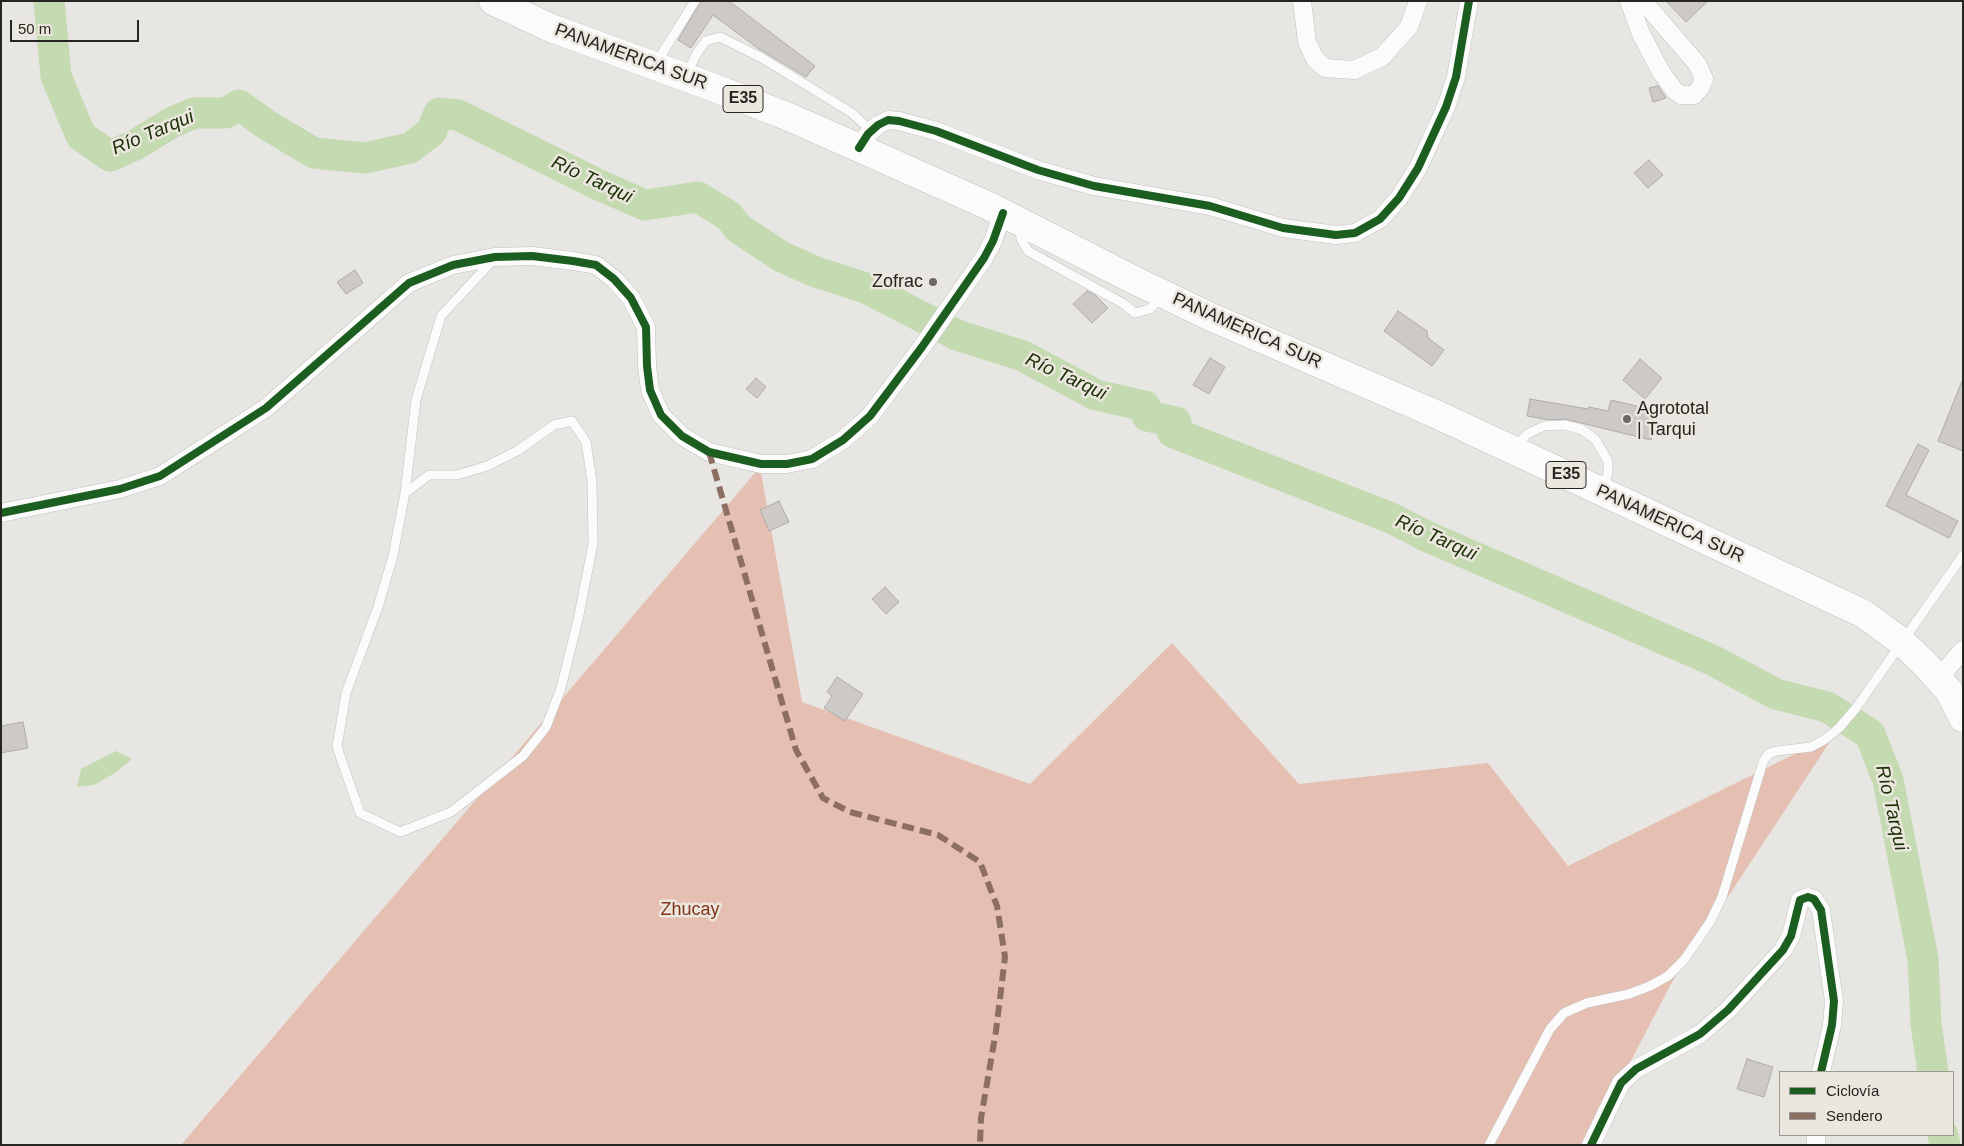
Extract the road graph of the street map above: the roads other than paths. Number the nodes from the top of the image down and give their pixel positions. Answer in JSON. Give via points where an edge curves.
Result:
{"nodes":[{"id":1,"x":493,"y":1,"type":"edge"},
{"id":2,"x":695,"y":1,"type":"edge"},
{"id":3,"x":1302,"y":1,"type":"edge"},
{"id":4,"x":1418,"y":1,"type":"edge"},
{"id":5,"x":1469,"y":1,"type":"edge"},
{"id":6,"x":1630,"y":1,"type":"edge"},
{"id":7,"x":1643,"y":1,"type":"edge"},
{"id":8,"x":655,"y":66,"type":"junction"},
{"id":9,"x":684,"y":78,"type":"junction"},
{"id":10,"x":865,"y":139,"type":"junction"},
{"id":11,"x":1011,"y":217,"type":"junction"},
{"id":12,"x":495,"y":258,"type":"junction"},
{"id":13,"x":1513,"y":450,"type":"junction"},
{"id":14,"x":1602,"y":492,"type":"junction"},
{"id":15,"x":405,"y":494,"type":"junction"},
{"id":16,"x":1,"y":512,"type":"edge"},
{"id":17,"x":1963,"y":555,"type":"edge"},
{"id":18,"x":1902,"y":642,"type":"junction"},
{"id":19,"x":1963,"y":650,"type":"edge"},
{"id":20,"x":1938,"y":679,"type":"junction"},
{"id":21,"x":1963,"y":718,"type":"edge"},
{"id":22,"x":1821,"y":1071,"type":"edge"},
{"id":23,"x":1489,"y":1145,"type":"edge"},
{"id":24,"x":1591,"y":1145,"type":"edge"}],
"edges":[{"from":1,"to":8,"type":"highway","name":"PANAMERICA SUR","number":"E35","via":[[551,28]]},
{"from":2,"to":8,"type":"lane"},
{"from":3,"to":4,"type":"street","via":[[1307,42],[1315,59],[1325,68],[1354,70],[1382,58],[1409,27]]},
{"from":5,"to":10,"type":"street","via":[[1456,77],[1418,168],[1399,198],[1380,219],[1354,233],[1336,235],[1283,228],[1210,206],[1094,186],[1029,167],[936,131],[899,121],[888,120],[878,124]]},
{"from":6,"to":7,"type":"street","via":[[1640,34],[1661,72],[1675,91],[1681,95],[1694,94],[1704,80],[1698,65]]},
{"from":8,"to":9,"type":"highway","name":"PANAMERICA SUR","number":"E35"},
{"from":9,"to":10,"type":"highway","name":"PANAMERICA SUR","number":"E35","via":[[789,117]]},
{"from":9,"to":10,"type":"lane","via":[[706,41],[720,37],[762,58],[852,113]]},
{"from":10,"to":11,"type":"highway","name":"PANAMERICA SUR","number":"E35"},
{"from":11,"to":12,"type":"street","via":[[945,315],[870,416],[843,440],[812,459],[787,464],[761,464],[709,452],[682,436],[661,415],[650,390],[646,327],[631,298],[596,265],[532,256]]},
{"from":11,"to":13,"type":"highway","name":"PANAMERICA SUR","number":"E35","via":[[1163,294]]},
{"from":12,"to":15,"type":"lane","via":[[441,316],[416,400]]},
{"from":12,"to":16,"type":"street","via":[[453,265],[409,283],[266,408],[160,476],[120,489]]},
{"from":13,"to":14,"type":"highway","name":"PANAMERICA SUR","number":"E35"},
{"from":13,"to":14,"type":"lane","via":[[1527,434],[1544,426],[1564,425],[1581,429],[1595,439],[1608,461]]},
{"from":14,"to":18,"type":"highway","name":"PANAMERICA SUR","number":"E35","via":[[1864,614]]},
{"from":15,"to":15,"type":"lane","via":[[393,556],[378,607],[346,693],[337,747],[360,813],[400,832],[451,812],[523,756],[546,727],[561,688],[594,544],[592,482],[586,442],[572,421],[554,425],[517,452],[486,466],[457,475],[429,475]]},
{"from":17,"to":18,"type":"lane"},
{"from":18,"to":20,"type":"highway","name":"PANAMERICA SUR","number":"E35"},
{"from":18,"to":23,"type":"lane","via":[[1839,728],[1811,747],[1777,751],[1766,757],[1722,897],[1710,922],[1684,960],[1668,976],[1650,986],[1581,1005],[1556,1020]]},
{"from":19,"to":20,"type":"street"},
{"from":20,"to":21,"type":"highway","name":"PANAMERICA SUR","number":"E35","via":[[1949,691]]},
{"from":22,"to":24,"type":"street","via":[[1834,1001],[1821,910],[1814,899],[1808,897],[1800,900],[1791,936],[1783,950],[1728,1010],[1700,1034],[1636,1068],[1621,1083]]}]}
